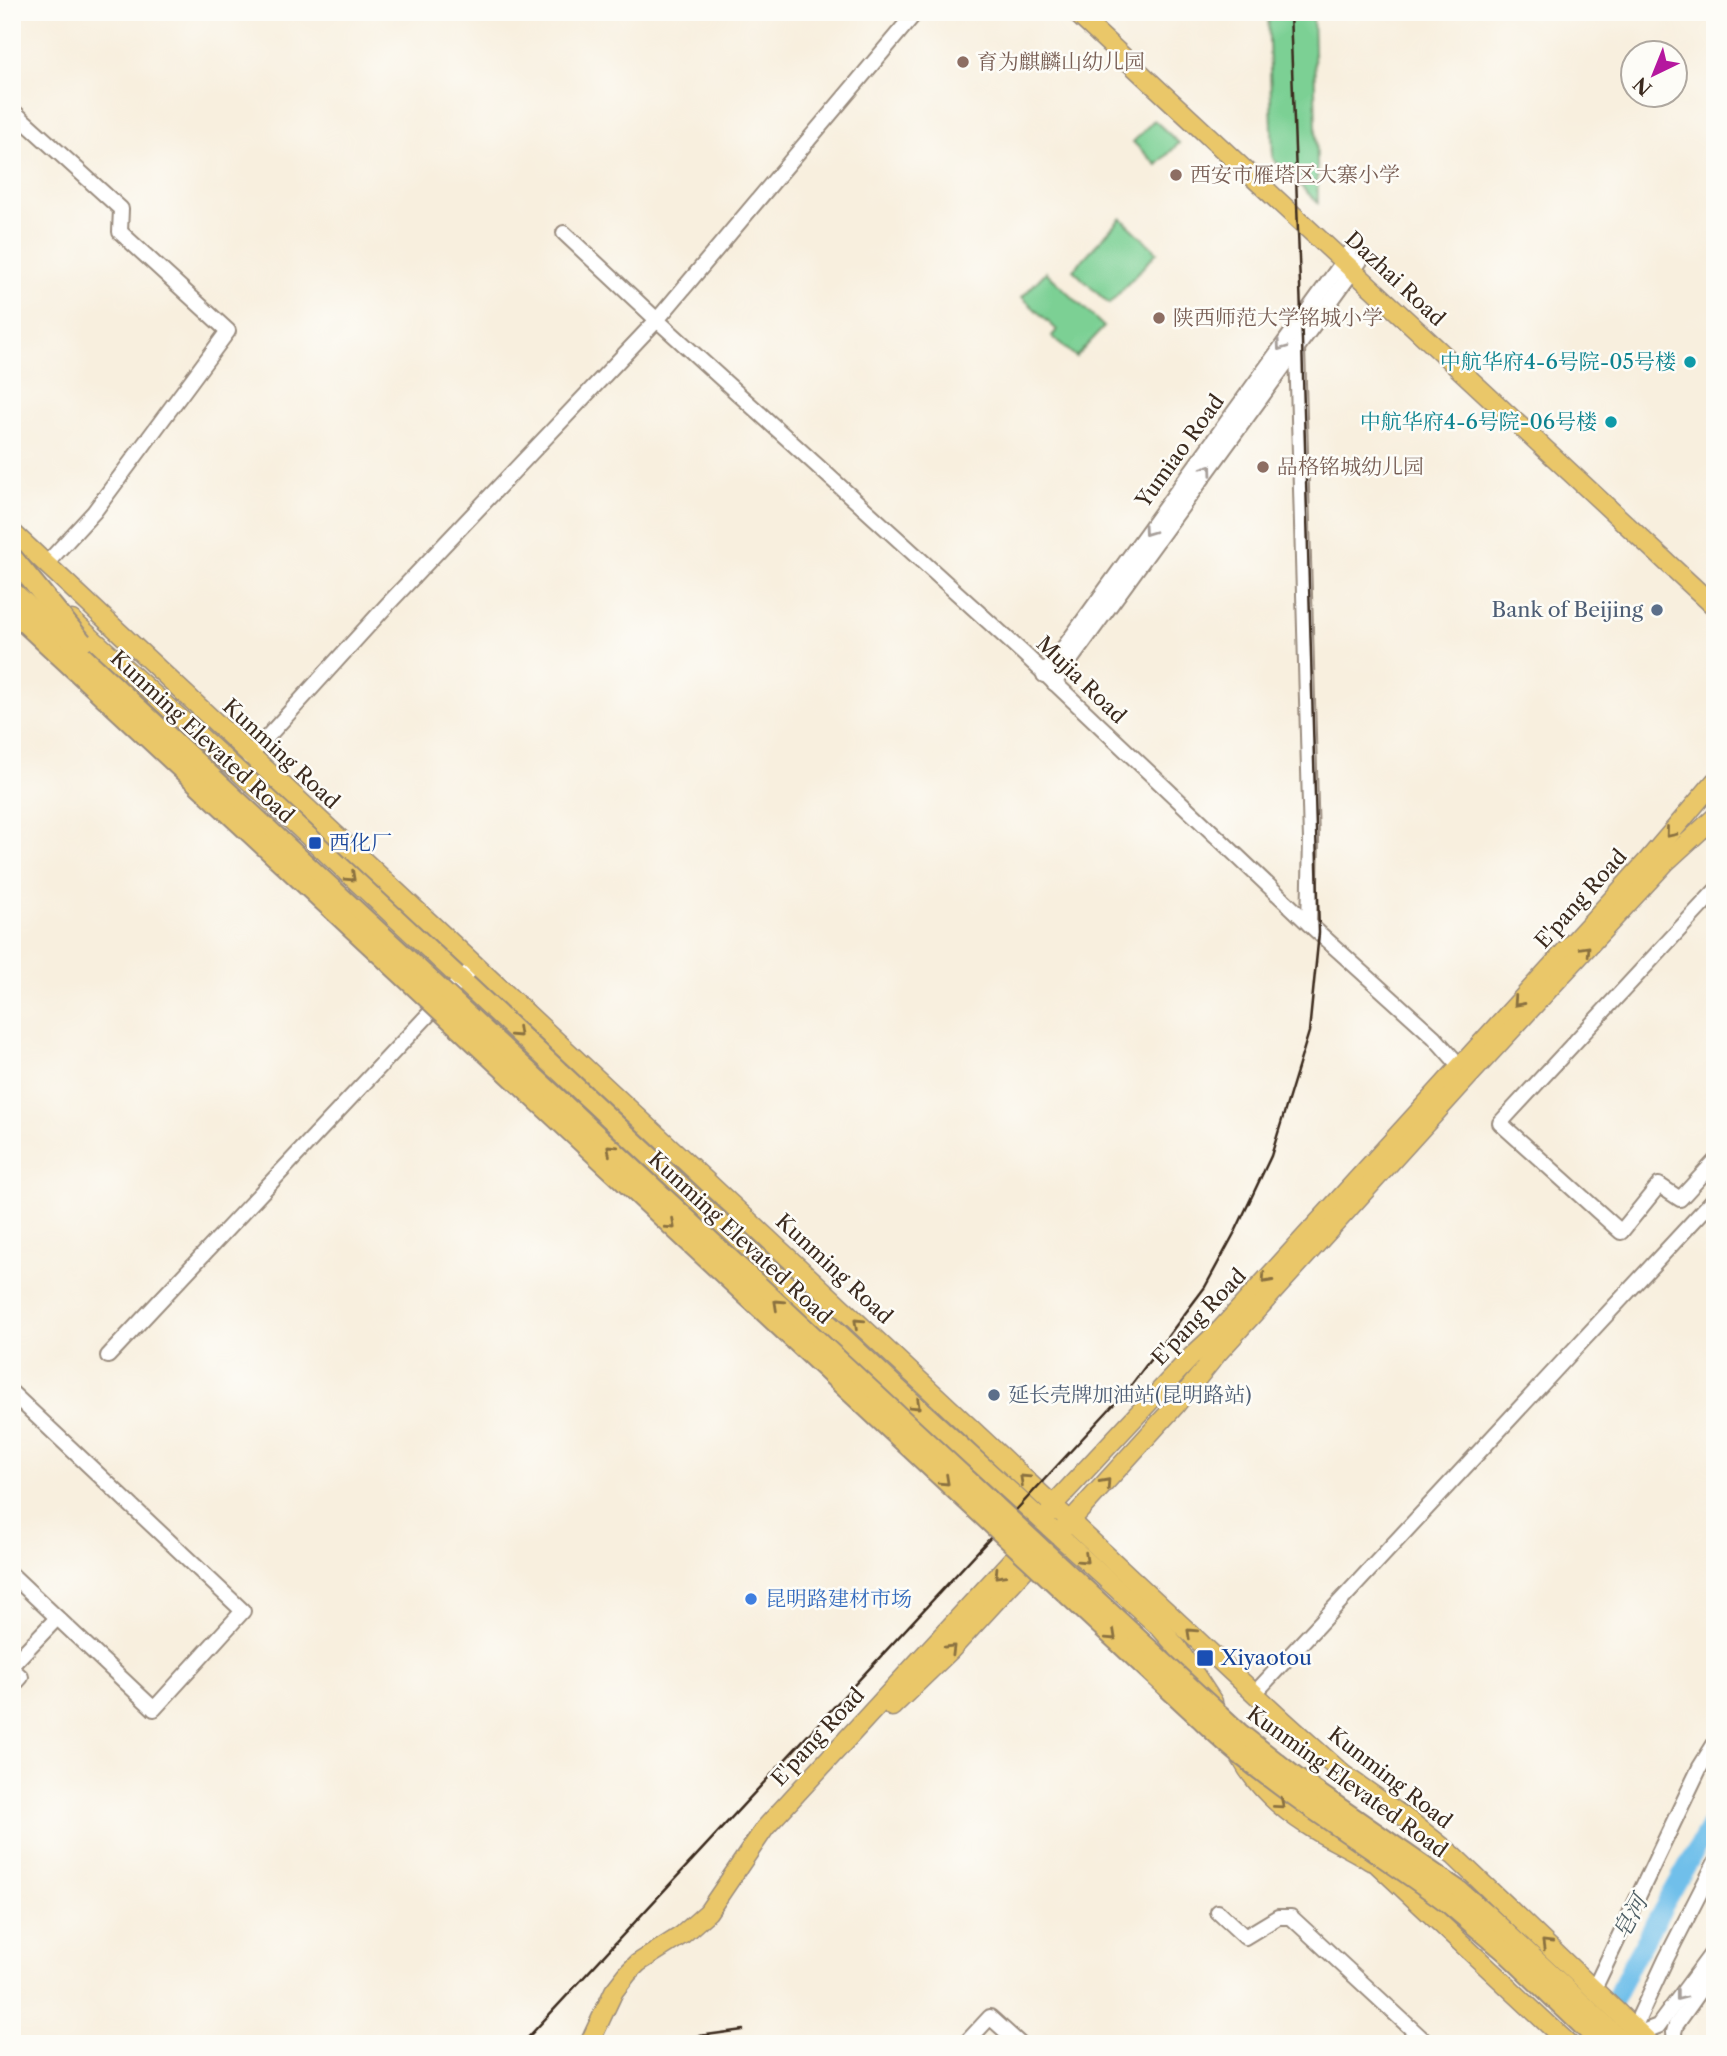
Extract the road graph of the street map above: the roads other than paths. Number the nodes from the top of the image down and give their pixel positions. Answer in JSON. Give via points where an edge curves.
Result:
{"nodes":[{"id":1,"x":916,"y":12,"type":"edge"},
{"id":2,"x":1075,"y":12,"type":"edge"},
{"id":3,"x":1093,"y":12,"type":"edge"},
{"id":4,"x":12,"y":110,"type":"edge"},
{"id":5,"x":564,"y":233,"type":"dead end"},
{"id":6,"x":1351,"y":261,"type":"junction"},
{"id":7,"x":657,"y":320,"type":"junction"},
{"id":8,"x":1297,"y":348,"type":"junction"},
{"id":9,"x":12,"y":532,"type":"edge"},
{"id":10,"x":12,"y":557,"type":"edge"},
{"id":11,"x":46,"y":564,"type":"junction"},
{"id":12,"x":12,"y":565,"type":"edge"},
{"id":13,"x":12,"y":591,"type":"edge"},
{"id":14,"x":1715,"y":593,"type":"edge"},
{"id":15,"x":1715,"y":607,"type":"edge"},
{"id":16,"x":12,"y":611,"type":"edge"},
{"id":17,"x":1049,"y":679,"type":"junction"},
{"id":18,"x":124,"y":695,"type":"junction"},
{"id":19,"x":250,"y":756,"type":"junction"},
{"id":20,"x":1715,"y":781,"type":"edge"},
{"id":21,"x":1715,"y":817,"type":"edge"},
{"id":22,"x":1715,"y":891,"type":"edge"},
{"id":23,"x":1309,"y":924,"type":"junction"},
{"id":24,"x":475,"y":965,"type":"junction"},
{"id":25,"x":460,"y":980,"type":"junction"},
{"id":26,"x":1464,"y":1072,"type":"junction"},
{"id":27,"x":1715,"y":1161,"type":"edge"},
{"id":28,"x":1715,"y":1198,"type":"edge"},
{"id":29,"x":108,"y":1356,"type":"dead end"},
{"id":30,"x":12,"y":1393,"type":"edge"},
{"id":31,"x":1112,"y":1442,"type":"junction"},
{"id":32,"x":1129,"y":1458,"type":"junction"},
{"id":33,"x":1053,"y":1505,"type":"junction"},
{"id":34,"x":1071,"y":1521,"type":"junction"},
{"id":35,"x":1051,"y":1529,"type":"junction"},
{"id":36,"x":12,"y":1575,"type":"edge"},
{"id":37,"x":57,"y":1618,"type":"junction"},
{"id":38,"x":12,"y":1667,"type":"edge"},
{"id":39,"x":12,"y":1687,"type":"edge"},
{"id":40,"x":1255,"y":1693,"type":"junction"},
{"id":41,"x":1715,"y":1743,"type":"edge"},
{"id":42,"x":1715,"y":1863,"type":"edge"},
{"id":43,"x":1453,"y":1897,"type":"junction"},
{"id":44,"x":1217,"y":1912,"type":"dead end"},
{"id":45,"x":1715,"y":1949,"type":"edge"},
{"id":46,"x":1715,"y":1970,"type":"edge"},
{"id":47,"x":1588,"y":2002,"type":"junction"},
{"id":48,"x":1632,"y":2032,"type":"edge"},
{"id":49,"x":1562,"y":2040,"type":"edge"},
{"id":50,"x":589,"y":2044,"type":"edge"},
{"id":51,"x":600,"y":2044,"type":"edge"},
{"id":52,"x":965,"y":2044,"type":"edge"},
{"id":53,"x":1020,"y":2044,"type":"edge"},
{"id":54,"x":1429,"y":2044,"type":"edge"},
{"id":55,"x":1602,"y":2044,"type":"edge"},
{"id":56,"x":1651,"y":2044,"type":"edge"},
{"id":57,"x":1675,"y":2044,"type":"edge"}],
"edges":[{"from":1,"to":7,"type":"street"},
{"from":2,"to":6,"type":"main road","name":"Dazhai Road"},
{"from":3,"to":6,"type":"main road","name":"Dazhai Road"},
{"from":4,"to":11,"type":"street","via":[[121,209],[120,232],[228,331],[94,512]]},
{"from":5,"to":7,"type":"street","name":"Mujia Road"},
{"from":6,"to":8,"type":"street","name":"Yumiao Road"},
{"from":6,"to":14,"type":"main road","name":"Dazhai Road"},
{"from":6,"to":15,"type":"main road","name":"Dazhai Road"},
{"from":6,"to":17,"type":"street","name":"Yumiao Road","one_way":true},
{"from":7,"to":17,"type":"street","name":"Mujia Road"},
{"from":7,"to":19,"type":"street"},
{"from":17,"to":8,"type":"street","name":"Yumiao Road","one_way":true},
{"from":8,"to":23,"type":"street","via":[[1311,840]]},
{"from":9,"to":11,"type":"main road","name":"Kunming Road"},
{"from":10,"to":18,"type":"highway","bridge":true},
{"from":11,"to":19,"type":"main road","name":"Kunming Road"},
{"from":12,"to":25,"type":"main road","name":"Kunming Road","one_way":true},
{"from":13,"to":18,"type":"highway","name":"Kunming Elevated Road","bridge":true},
{"from":16,"to":43,"type":"highway","name":"Kunming Elevated Road","one_way":true,"bridge":true,"via":[[1245,1758],[1394,1863]]},
{"from":17,"to":23,"type":"street","name":"Mujia Road"},
{"from":43,"to":18,"type":"highway","name":"Kunming Elevated Road","one_way":true,"bridge":true,"via":[[1239,1733]]},
{"from":19,"to":24,"type":"main road","name":"Kunming Road"},
{"from":20,"to":26,"type":"main road","name":"E'pang Road","one_way":true},
{"from":26,"to":21,"type":"main road","name":"E'pang Road","one_way":true},
{"from":22,"to":27,"type":"street","via":[[1500,1123],[1621,1232],[1658,1185],[1680,1199]]},
{"from":23,"to":26,"type":"street","name":"Mujia Road","via":[[1433,1037]]},
{"from":24,"to":25,"type":"street"},
{"from":33,"to":24,"type":"main road","name":"Kunming Road","one_way":true},
{"from":25,"to":29,"type":"street"},
{"from":25,"to":35,"type":"main road","name":"Kunming Road","one_way":true},
{"from":26,"to":31,"type":"main road","name":"E'pang Road","one_way":true},
{"from":26,"to":32,"type":"main road","name":"E'pang Road"},
{"from":28,"to":40,"type":"street"},
{"from":30,"to":37,"type":"street","via":[[243,1611],[154,1709]]},
{"from":31,"to":32,"type":"main road"},
{"from":31,"to":33,"type":"main road","name":"E'pang Road"},
{"from":34,"to":32,"type":"main road","name":"E'pang Road","one_way":true},
{"from":33,"to":34,"type":"main road","name":"Kunming Road"},
{"from":33,"to":35,"type":"main road","name":"E'pang Road"},
{"from":34,"to":35,"type":"main road","name":"E'pang Road"},
{"from":40,"to":34,"type":"main road","name":"Kunming Road","one_way":true},
{"from":35,"to":49,"type":"main road","name":"Kunming Road","one_way":true,"via":[[1177,1647],[1216,1708],[1280,1773]]},
{"from":35,"to":50,"type":"main road","name":"E'pang Road","one_way":true,"via":[[765,1828],[708,1912],[628,1973],[614,1991]]},
{"from":51,"to":35,"type":"main road","name":"E'pang Road","one_way":true,"via":[[638,1976],[698,1935],[721,1913],[774,1836],[951,1650]]},
{"from":36,"to":37,"type":"street"},
{"from":37,"to":38,"type":"street"},
{"from":38,"to":39,"type":"street","via":[[21,1677]]},
{"from":47,"to":40,"type":"main road","name":"Kunming Road","one_way":true,"via":[[1454,1856],[1343,1774]]},
{"from":41,"to":47,"type":"street"},
{"from":42,"to":48,"type":"street"},
{"from":43,"to":47,"type":"highway","name":"Kunming Road","via":[[1505,1951]]},
{"from":44,"to":54,"type":"street","via":[[1245,1937],[1278,1917],[1291,1917]]},
{"from":45,"to":48,"type":"street","one_way":true,"via":[[1658,2026]]},
{"from":46,"to":57,"type":"street","via":[[1676,2025]]},
{"from":47,"to":48,"type":"highway","name":"Kunming Road"},
{"from":47,"to":55,"type":"highway","name":"Kunming Road"},
{"from":48,"to":56,"type":"main road"},
{"from":52,"to":53,"type":"street","via":[[990,2017]]}]}
